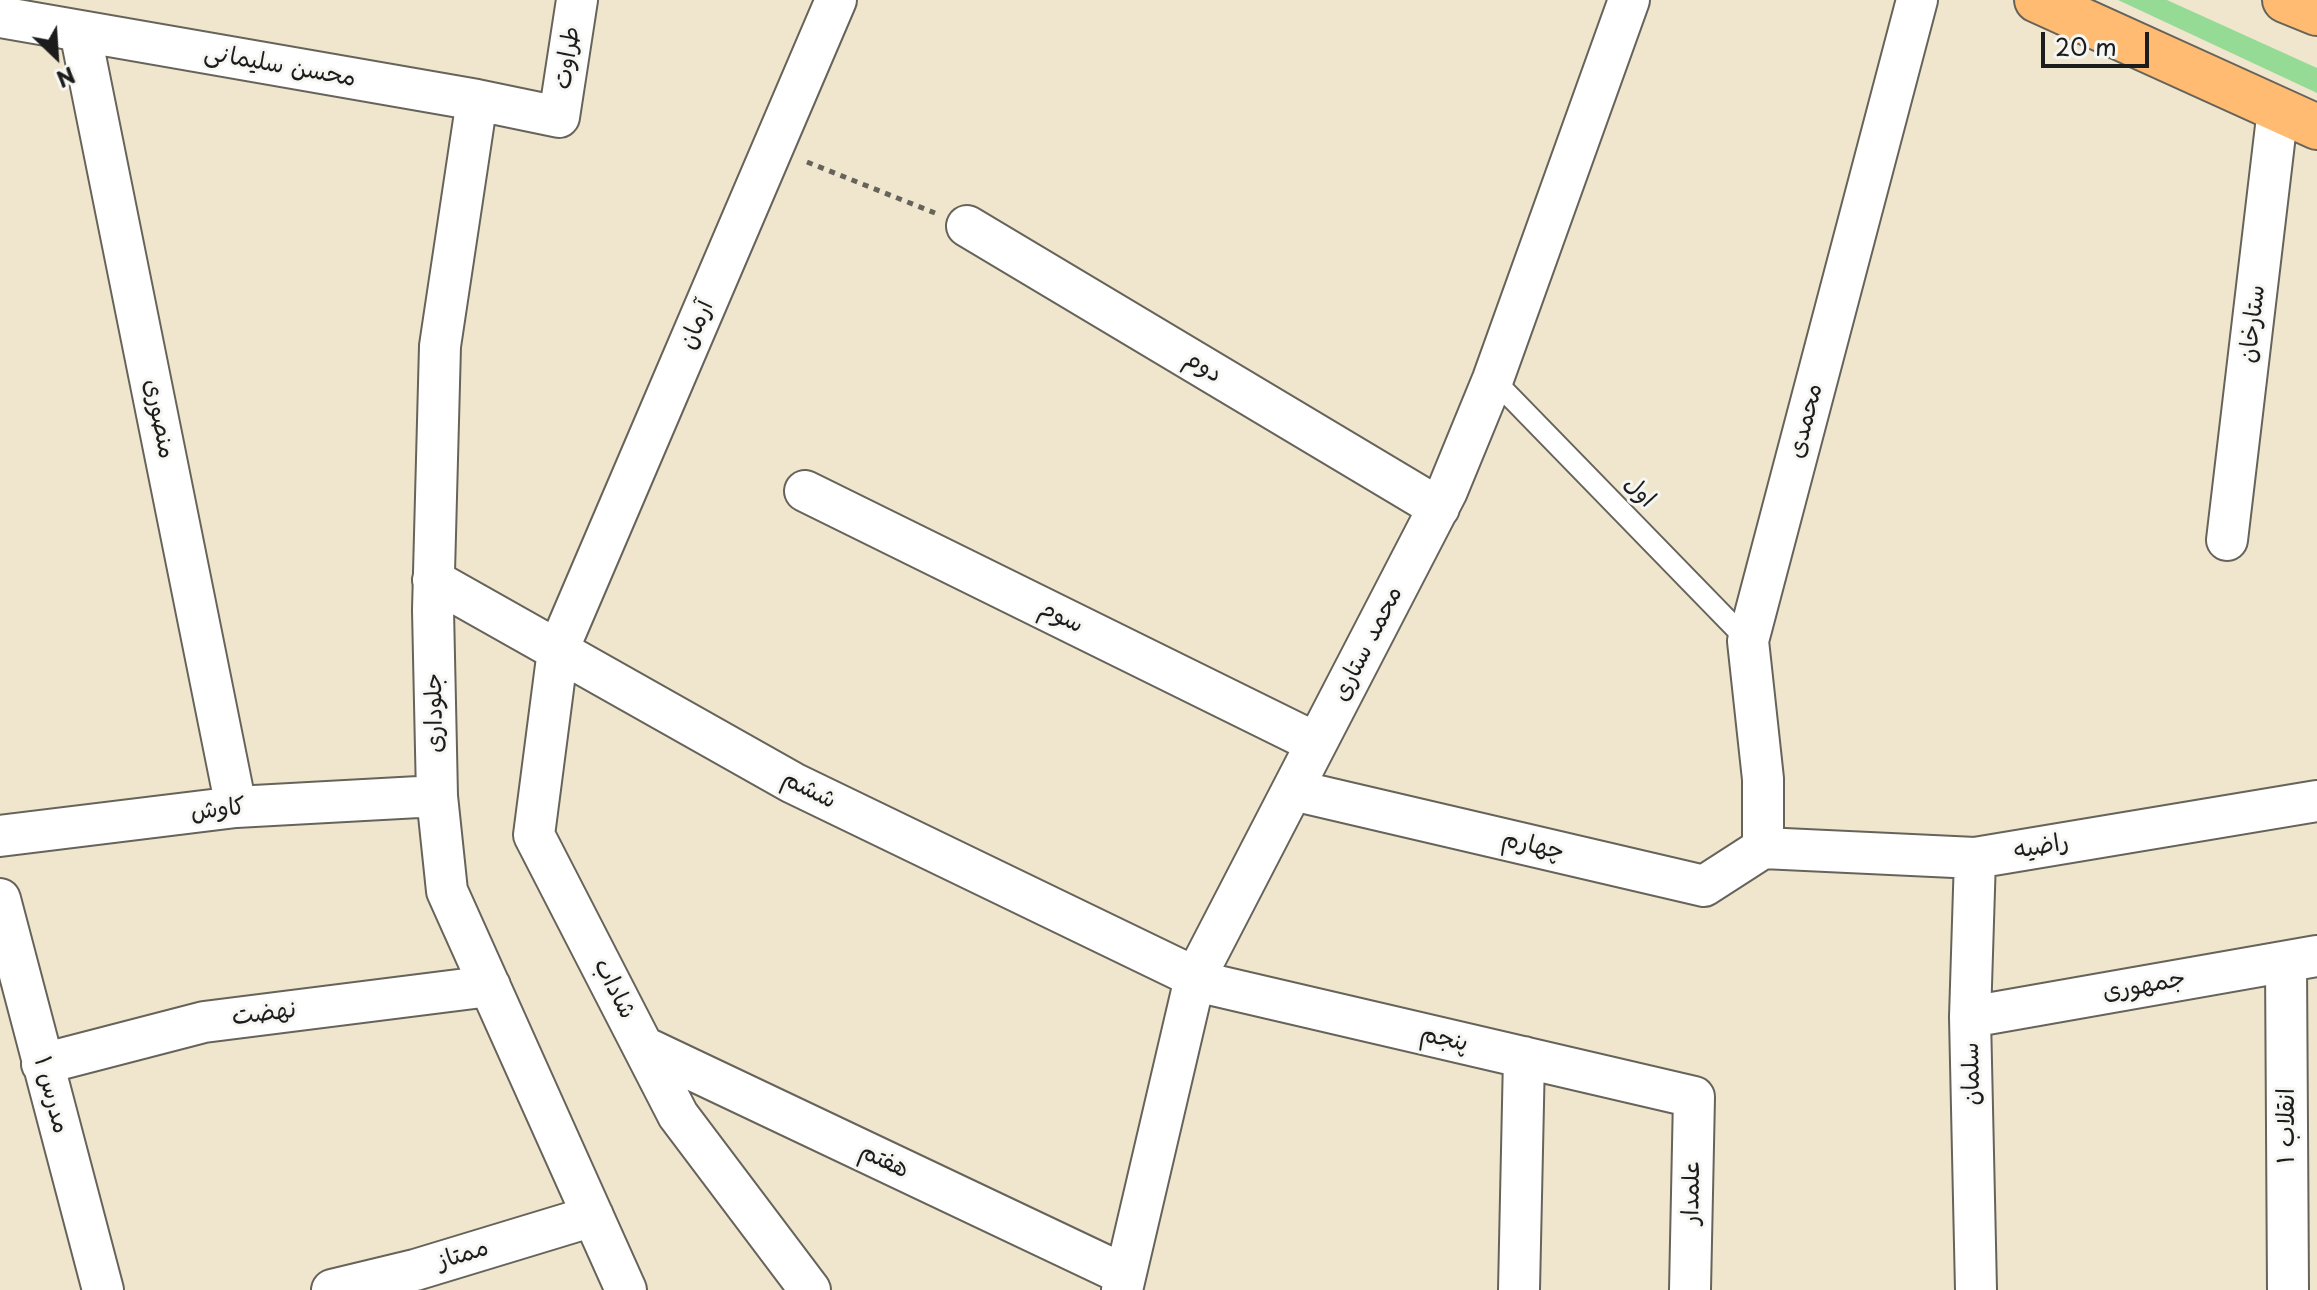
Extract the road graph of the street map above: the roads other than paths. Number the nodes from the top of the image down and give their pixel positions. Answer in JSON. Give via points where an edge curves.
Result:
{"nodes":[{"id":1,"x":577,"y":0,"type":"edge"},
{"id":2,"x":836,"y":0,"type":"edge"},
{"id":3,"x":1629,"y":0,"type":"edge"},
{"id":4,"x":1917,"y":0,"type":"edge"},
{"id":5,"x":2037,"y":0,"type":"edge"},
{"id":6,"x":2285,"y":0,"type":"edge"},
{"id":7,"x":2317,"y":13,"type":"edge"},
{"id":8,"x":0,"y":17,"type":"edge"},
{"id":9,"x":80,"y":31,"type":"junction"},
{"id":10,"x":477,"y":100,"type":"junction"},
{"id":11,"x":2278,"y":109,"type":"junction"},
{"id":12,"x":559,"y":117,"type":"joint"},
{"id":13,"x":2317,"y":127,"type":"edge"},
{"id":14,"x":967,"y":226,"type":"road end"},
{"id":15,"x":1493,"y":379,"type":"junction"},
{"id":16,"x":805,"y":491,"type":"dead end"},
{"id":17,"x":1439,"y":508,"type":"junction"},
{"id":18,"x":2227,"y":540,"type":"dead end"},
{"id":19,"x":433,"y":580,"type":"junction"},
{"id":20,"x":1748,"y":641,"type":"junction"},
{"id":21,"x":558,"y":650,"type":"junction"},
{"id":22,"x":1316,"y":743,"type":"junction"},
{"id":23,"x":1293,"y":790,"type":"junction"},
{"id":24,"x":437,"y":796,"type":"junction"},
{"id":25,"x":2317,"y":801,"type":"edge"},
{"id":26,"x":236,"y":807,"type":"junction"},
{"id":27,"x":0,"y":836,"type":"edge"},
{"id":28,"x":1763,"y":848,"type":"junction"},
{"id":29,"x":1975,"y":858,"type":"junction"},
{"id":30,"x":0,"y":899,"type":"edge"},
{"id":31,"x":2302,"y":959,"type":"edge"},
{"id":32,"x":1195,"y":978,"type":"junction"},
{"id":33,"x":490,"y":986,"type":"junction"},
{"id":34,"x":1970,"y":1017,"type":"junction"},
{"id":35,"x":644,"y":1047,"type":"junction"},
{"id":36,"x":1524,"y":1057,"type":"junction"},
{"id":37,"x":42,"y":1064,"type":"junction"},
{"id":38,"x":1694,"y":1097,"type":"joint"},
{"id":39,"x":593,"y":1216,"type":"junction"},
{"id":40,"x":1123,"y":1282,"type":"edge"},
{"id":41,"x":103,"y":1290,"type":"edge"},
{"id":42,"x":332,"y":1290,"type":"edge"},
{"id":43,"x":626,"y":1290,"type":"edge"},
{"id":44,"x":810,"y":1290,"type":"edge"},
{"id":45,"x":1519,"y":1290,"type":"edge"},
{"id":46,"x":1690,"y":1290,"type":"edge"},
{"id":47,"x":1976,"y":1290,"type":"edge"},
{"id":48,"x":2288,"y":1290,"type":"edge"}],
"edges":[{"from":1,"to":12,"type":"street","name":"طراوت"},
{"from":2,"to":21,"type":"street","name":"آرمان"},
{"from":3,"to":15,"type":"street","name":"محمد ستاری"},
{"from":4,"to":20,"type":"street","name":"محمدی"},
{"from":5,"to":11,"type":"main road"},
{"from":6,"to":7,"type":"main road"},
{"from":8,"to":9,"type":"street","name":"محسن سلیمانی"},
{"from":9,"to":10,"type":"street","name":"محسن سلیمانی"},
{"from":9,"to":26,"type":"street","name":"منصوری"},
{"from":10,"to":12,"type":"street","name":"محسن سلیمانی"},
{"from":10,"to":19,"type":"street","name":"جلوداری","via":[[440,346]]},
{"from":11,"to":13,"type":"main road"},
{"from":11,"to":18,"type":"street","name":"ستارخان"},
{"from":14,"to":17,"type":"street","name":"دوم"},
{"from":15,"to":17,"type":"street","name":"محمد ستاری"},
{"from":15,"to":20,"type":"lane","name":"اول"},
{"from":16,"to":22,"type":"street","name":"سوم"},
{"from":17,"to":22,"type":"street","name":"محمد ستاری"},
{"from":19,"to":21,"type":"street","name":"ششم"},
{"from":19,"to":24,"type":"street","name":"جلوداری"},
{"from":20,"to":28,"type":"street","name":"محمدی","via":[[1763,779]]},
{"from":21,"to":32,"type":"street","name":"ششم","via":[[793,783]]},
{"from":21,"to":35,"type":"street","name":"شاداب","via":[[534,835]]},
{"from":22,"to":23,"type":"street","name":"محمد ستاری"},
{"from":23,"to":28,"type":"street","name":"چهارم","via":[[1704,886]]},
{"from":23,"to":32,"type":"street","name":"محمد ستاری"},
{"from":24,"to":26,"type":"street","name":"کاوش"},
{"from":24,"to":33,"type":"street","name":"جلوداری","via":[[447,891]]},
{"from":25,"to":29,"type":"street","name":"راضیه"},
{"from":26,"to":27,"type":"street","name":"کاوش"},
{"from":28,"to":29,"type":"street","name":"راضیه"},
{"from":29,"to":34,"type":"street","name":"سلمان"},
{"from":30,"to":37,"type":"street","name":"مدرس ۱"},
{"from":31,"to":34,"type":"street","name":"جمهوری"},
{"from":31,"to":48,"type":"street","name":"انقلاب ۱"},
{"from":32,"to":36,"type":"street","name":"پنجم"},
{"from":32,"to":40,"type":"street","name":"محمد ستاری"},
{"from":33,"to":37,"type":"street","name":"نهضت","via":[[204,1022]]},
{"from":33,"to":39,"type":"street","name":"جلوداری"},
{"from":34,"to":47,"type":"street","name":"سلمان"},
{"from":35,"to":40,"type":"street","name":"هفتم"},
{"from":35,"to":44,"type":"street","name":"شاداب","via":[[678,1115]]},
{"from":36,"to":38,"type":"street","name":"پنجم"},
{"from":36,"to":45,"type":"street"},
{"from":37,"to":41,"type":"street","name":"مدرس ۱"},
{"from":38,"to":46,"type":"street","name":"علمدار"},
{"from":39,"to":42,"type":"street","name":"ممتاز"},
{"from":39,"to":43,"type":"street","name":"جلوداری"}]}
